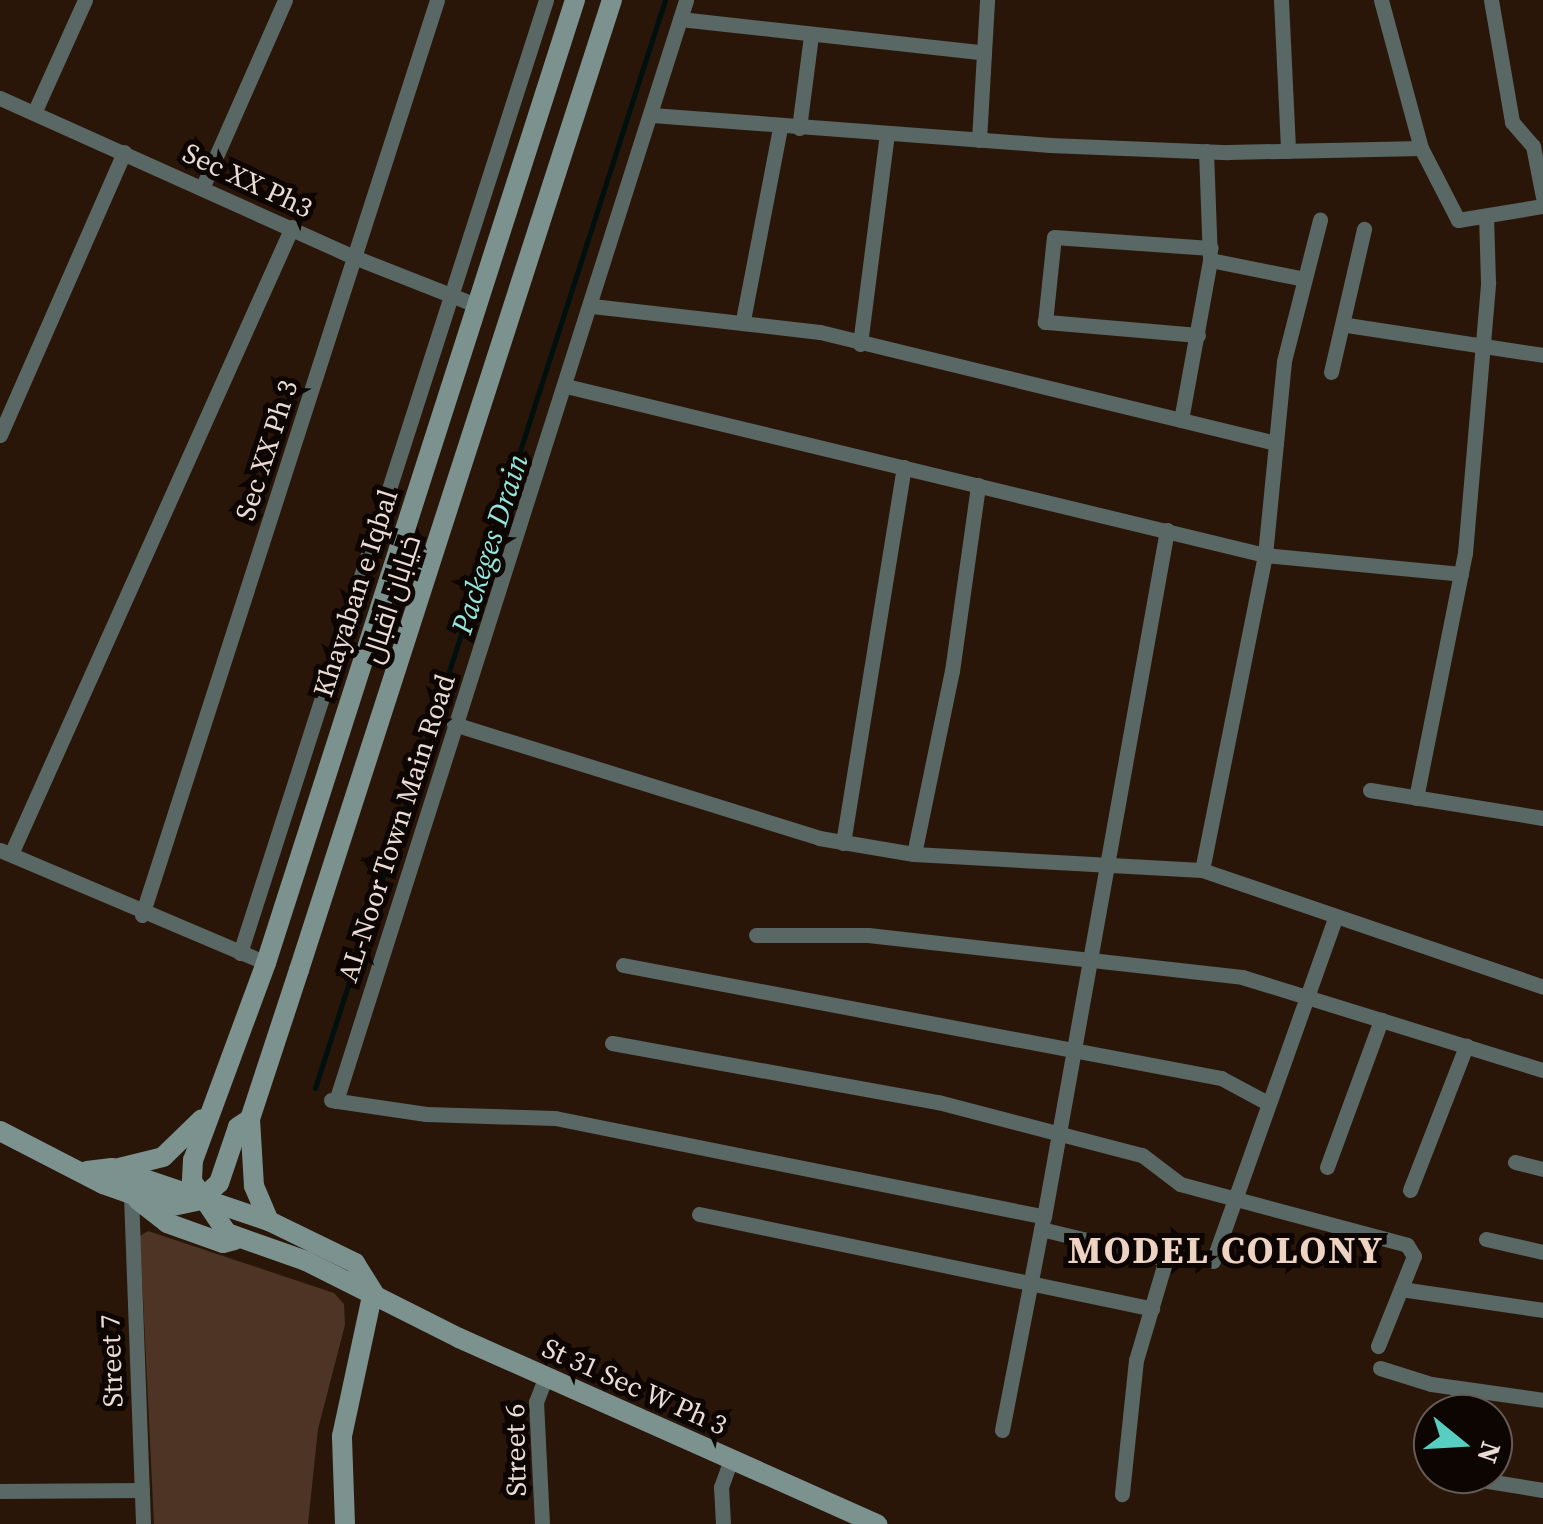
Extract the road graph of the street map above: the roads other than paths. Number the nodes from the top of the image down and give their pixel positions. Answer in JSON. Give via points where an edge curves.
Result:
{"nodes":[{"id":1,"x":85,"y":0,"type":"edge"},
{"id":2,"x":285,"y":0,"type":"edge"},
{"id":3,"x":437,"y":0,"type":"edge"},
{"id":4,"x":546,"y":0,"type":"edge"},
{"id":5,"x":575,"y":0,"type":"edge"},
{"id":6,"x":612,"y":0,"type":"edge"},
{"id":7,"x":686,"y":0,"type":"edge"},
{"id":8,"x":988,"y":0,"type":"edge"},
{"id":9,"x":1281,"y":0,"type":"edge"},
{"id":10,"x":1381,"y":0,"type":"edge"},
{"id":11,"x":1490,"y":0,"type":"edge"},
{"id":12,"x":680,"y":20,"type":"junction"},
{"id":13,"x":812,"y":36,"type":"junction"},
{"id":14,"x":981,"y":52,"type":"junction"},
{"id":15,"x":550,"y":78,"type":"junction"},
{"id":16,"x":583,"y":91,"type":"junction"},
{"id":17,"x":0,"y":98,"type":"edge"},
{"id":18,"x":34,"y":113,"type":"junction"},
{"id":19,"x":652,"y":115,"type":"junction"},
{"id":20,"x":780,"y":127,"type":"junction"},
{"id":21,"x":799,"y":128,"type":"junction"},
{"id":22,"x":887,"y":134,"type":"junction"},
{"id":23,"x":980,"y":140,"type":"junction"},
{"id":24,"x":1421,"y":148,"type":"junction"},
{"id":25,"x":1288,"y":150,"type":"junction"},
{"id":26,"x":1206,"y":151,"type":"junction"},
{"id":27,"x":124,"y":152,"type":"junction"},
{"id":28,"x":203,"y":186,"type":"junction"},
{"id":29,"x":1543,"y":197,"type":"edge"},
{"id":30,"x":1543,"y":206,"type":"edge"},
{"id":31,"x":1486,"y":216,"type":"junction"},
{"id":32,"x":1320,"y":220,"type":"dead end"},
{"id":33,"x":292,"y":227,"type":"junction"},
{"id":34,"x":1364,"y":229,"type":"dead end"},
{"id":35,"x":1210,"y":254,"type":"junction"},
{"id":36,"x":354,"y":257,"type":"junction"},
{"id":37,"x":1304,"y":279,"type":"junction"},
{"id":38,"x":450,"y":296,"type":"junction"},
{"id":39,"x":476,"y":305,"type":"junction"},
{"id":40,"x":592,"y":306,"type":"junction"},
{"id":41,"x":743,"y":320,"type":"junction"},
{"id":42,"x":1347,"y":326,"type":"junction"},
{"id":43,"x":1198,"y":335,"type":"junction"},
{"id":44,"x":860,"y":344,"type":"junction"},
{"id":45,"x":1482,"y":349,"type":"junction"},
{"id":46,"x":1543,"y":356,"type":"edge"},
{"id":47,"x":1332,"y":372,"type":"dead end"},
{"id":48,"x":566,"y":386,"type":"junction"},
{"id":49,"x":1181,"y":420,"type":"junction"},
{"id":50,"x":0,"y":435,"type":"edge"},
{"id":51,"x":1276,"y":442,"type":"junction"},
{"id":52,"x":904,"y":467,"type":"junction"},
{"id":53,"x":978,"y":486,"type":"junction"},
{"id":54,"x":1167,"y":530,"type":"junction"},
{"id":55,"x":1265,"y":555,"type":"junction"},
{"id":56,"x":1461,"y":574,"type":"junction"},
{"id":57,"x":454,"y":724,"type":"junction"},
{"id":58,"x":1370,"y":790,"type":"dead end"},
{"id":59,"x":1416,"y":798,"type":"junction"},
{"id":60,"x":1543,"y":818,"type":"edge"},
{"id":61,"x":842,"y":842,"type":"junction"},
{"id":62,"x":6,"y":852,"type":"edge"},
{"id":63,"x":914,"y":854,"type":"junction"},
{"id":64,"x":1110,"y":860,"type":"junction"},
{"id":65,"x":1202,"y":870,"type":"junction"},
{"id":66,"x":142,"y":915,"type":"junction"},
{"id":67,"x":1336,"y":916,"type":"junction"},
{"id":68,"x":756,"y":935,"type":"dead end"},
{"id":69,"x":240,"y":953,"type":"junction"},
{"id":70,"x":1092,"y":960,"type":"junction"},
{"id":71,"x":266,"y":963,"type":"junction"},
{"id":72,"x":623,"y":965,"type":"dead end"},
{"id":73,"x":1543,"y":987,"type":"edge"},
{"id":74,"x":1305,"y":997,"type":"junction"},
{"id":75,"x":1381,"y":1020,"type":"junction"},
{"id":76,"x":612,"y":1043,"type":"dead end"},
{"id":77,"x":1466,"y":1046,"type":"junction"},
{"id":78,"x":1074,"y":1052,"type":"junction"},
{"id":79,"x":1543,"y":1070,"type":"edge"},
{"id":80,"x":1266,"y":1102,"type":"junction"},
{"id":81,"x":212,"y":1109,"type":"junction"},
{"id":82,"x":250,"y":1119,"type":"junction"},
{"id":83,"x":0,"y":1131,"type":"edge"},
{"id":84,"x":1058,"y":1136,"type":"junction"},
{"id":85,"x":1515,"y":1162,"type":"dead end"},
{"id":86,"x":1327,"y":1167,"type":"dead end"},
{"id":87,"x":112,"y":1168,"type":"junction"},
{"id":88,"x":1543,"y":1169,"type":"edge"},
{"id":89,"x":87,"y":1170,"type":"junction"},
{"id":90,"x":1410,"y":1190,"type":"dead end"},
{"id":91,"x":133,"y":1196,"type":"junction"},
{"id":92,"x":1234,"y":1197,"type":"junction"},
{"id":93,"x":200,"y":1200,"type":"junction"},
{"id":94,"x":699,"y":1214,"type":"dead end"},
{"id":95,"x":269,"y":1221,"type":"junction"},
{"id":96,"x":1042,"y":1223,"type":"junction"},
{"id":97,"x":242,"y":1238,"type":"junction"},
{"id":98,"x":1486,"y":1239,"type":"dead end"},
{"id":99,"x":1543,"y":1252,"type":"edge"},
{"id":100,"x":1212,"y":1260,"type":"dead end"},
{"id":101,"x":1031,"y":1280,"type":"junction"},
{"id":102,"x":1401,"y":1289,"type":"junction"},
{"id":103,"x":374,"y":1292,"type":"junction"},
{"id":104,"x":1152,"y":1309,"type":"junction"},
{"id":105,"x":1543,"y":1310,"type":"edge"},
{"id":106,"x":1378,"y":1346,"type":"dead end"},
{"id":107,"x":1380,"y":1368,"type":"dead end"},
{"id":108,"x":546,"y":1376,"type":"junction"},
{"id":109,"x":1543,"y":1400,"type":"edge"},
{"id":110,"x":1002,"y":1430,"type":"dead end"},
{"id":111,"x":731,"y":1459,"type":"junction"},
{"id":112,"x":1513,"y":1485,"type":"edge"},
{"id":113,"x":142,"y":1490,"type":"junction"},
{"id":114,"x":1543,"y":1490,"type":"edge"},
{"id":115,"x":0,"y":1491,"type":"edge"},
{"id":116,"x":1122,"y":1494,"type":"dead end"},
{"id":117,"x":143,"y":1524,"type":"edge"},
{"id":118,"x":345,"y":1524,"type":"edge"},
{"id":119,"x":542,"y":1524,"type":"edge"},
{"id":120,"x":723,"y":1524,"type":"edge"},
{"id":121,"x":876,"y":1524,"type":"edge"}],
"edges":[{"from":1,"to":18,"type":"street"},
{"from":2,"to":28,"type":"street"},
{"from":3,"to":36,"type":"street","name":"Sec XX Ph 3"},
{"from":4,"to":38,"type":"street"},
{"from":5,"to":15,"type":"main road","name":"Khayaban e Iqbal"},
{"from":6,"to":16,"type":"main road","name":"خیابان اقبال"},
{"from":7,"to":12,"type":"street","name":"AL-Noor Town Main Road"},
{"from":8,"to":14,"type":"street"},
{"from":9,"to":25,"type":"street"},
{"from":10,"to":24,"type":"street"},
{"from":11,"to":29,"type":"street","via":[[1512,122],[1533,146]]},
{"from":12,"to":13,"type":"street"},
{"from":12,"to":19,"type":"street","name":"AL-Noor Town Main Road"},
{"from":13,"to":14,"type":"street"},
{"from":13,"to":21,"type":"street"},
{"from":14,"to":23,"type":"street"},
{"from":15,"to":16,"type":"main road"},
{"from":15,"to":39,"type":"main road","name":"Khayaban e Iqbal"},
{"from":16,"to":82,"type":"main road","name":"خیابان اقبال"},
{"from":17,"to":18,"type":"street","name":"Sec XX Ph3"},
{"from":18,"to":27,"type":"street","name":"Sec XX Ph3"},
{"from":19,"to":20,"type":"street"},
{"from":19,"to":40,"type":"street","name":"AL-Noor Town Main Road"},
{"from":20,"to":21,"type":"street"},
{"from":20,"to":41,"type":"street"},
{"from":21,"to":22,"type":"street"},
{"from":22,"to":23,"type":"street"},
{"from":22,"to":44,"type":"street"},
{"from":23,"to":26,"type":"street"},
{"from":24,"to":25,"type":"street"},
{"from":24,"to":31,"type":"street","via":[[1458,220]]},
{"from":25,"to":26,"type":"street"},
{"from":26,"to":35,"type":"street"},
{"from":27,"to":28,"type":"street","name":"Sec XX Ph3"},
{"from":27,"to":50,"type":"street"},
{"from":28,"to":33,"type":"street","name":"Sec XX Ph3"},
{"from":30,"to":31,"type":"street"},
{"from":31,"to":45,"type":"street"},
{"from":32,"to":37,"type":"street"},
{"from":33,"to":36,"type":"street","name":"Sec XX Ph3"},
{"from":33,"to":62,"type":"street"},
{"from":34,"to":42,"type":"street"},
{"from":35,"to":37,"type":"street"},
{"from":35,"to":43,"type":"street"},
{"from":35,"to":43,"type":"street","via":[[1054,238],[1045,322]]},
{"from":36,"to":38,"type":"street","name":"Sec XX Ph3"},
{"from":36,"to":66,"type":"street","name":"Sec XX Ph 3"},
{"from":37,"to":51,"type":"street","via":[[1284,362]]},
{"from":38,"to":39,"type":"street","name":"Sec XX Ph3"},
{"from":38,"to":69,"type":"street"},
{"from":39,"to":71,"type":"main road","name":"Khayaban e Iqbal"},
{"from":40,"to":41,"type":"street"},
{"from":40,"to":48,"type":"street","name":"AL-Noor Town Main Road"},
{"from":41,"to":44,"type":"street"},
{"from":42,"to":45,"type":"street"},
{"from":42,"to":47,"type":"street"},
{"from":43,"to":49,"type":"street"},
{"from":44,"to":49,"type":"street"},
{"from":45,"to":46,"type":"street"},
{"from":45,"to":56,"type":"street"},
{"from":48,"to":52,"type":"street"},
{"from":48,"to":57,"type":"street","name":"AL-Noor Town Main Road"},
{"from":49,"to":51,"type":"street"},
{"from":51,"to":55,"type":"street"},
{"from":52,"to":53,"type":"street"},
{"from":52,"to":61,"type":"street"},
{"from":53,"to":54,"type":"street"},
{"from":53,"to":63,"type":"street","via":[[952,672]]},
{"from":54,"to":55,"type":"street"},
{"from":54,"to":64,"type":"street"},
{"from":55,"to":56,"type":"street"},
{"from":55,"to":65,"type":"street"},
{"from":56,"to":59,"type":"street"},
{"from":57,"to":61,"type":"street"},
{"from":57,"to":96,"type":"street","name":"AL-Noor Town Main Road","via":[[334,1100],[426,1114],[555,1118]]},
{"from":58,"to":59,"type":"street"},
{"from":59,"to":60,"type":"street"},
{"from":61,"to":63,"type":"street"},
{"from":62,"to":66,"type":"street"},
{"from":63,"to":64,"type":"street"},
{"from":64,"to":65,"type":"street"},
{"from":64,"to":70,"type":"street"},
{"from":65,"to":67,"type":"street"},
{"from":66,"to":69,"type":"street"},
{"from":67,"to":73,"type":"street"},
{"from":67,"to":74,"type":"street"},
{"from":68,"to":70,"type":"street","via":[[868,935]]},
{"from":69,"to":71,"type":"street"},
{"from":70,"to":74,"type":"street","via":[[1242,977]]},
{"from":70,"to":78,"type":"street"},
{"from":71,"to":81,"type":"main road","name":"Khayaban e Iqbal"},
{"from":72,"to":78,"type":"street"},
{"from":74,"to":75,"type":"street"},
{"from":74,"to":80,"type":"street"},
{"from":75,"to":77,"type":"street"},
{"from":75,"to":86,"type":"street"},
{"from":76,"to":84,"type":"street","via":[[938,1102]]},
{"from":77,"to":79,"type":"street"},
{"from":77,"to":90,"type":"street"},
{"from":78,"to":80,"type":"street","via":[[1221,1078]]},
{"from":78,"to":84,"type":"street"},
{"from":80,"to":92,"type":"street"},
{"from":81,"to":87,"type":"main road","via":[[162,1157]]},
{"from":81,"to":93,"type":"main road","name":"Khayaban e Iqbal","via":[[192,1170]]},
{"from":82,"to":93,"type":"main road","name":"خیابان اقبال","via":[[238,1128],[215,1189]]},
{"from":82,"to":95,"type":"main road","via":[[251,1168]]},
{"from":83,"to":89,"type":"main road"},
{"from":84,"to":92,"type":"street","via":[[1142,1155],[1180,1184]]},
{"from":84,"to":96,"type":"street"},
{"from":85,"to":88,"type":"street"},
{"from":87,"to":89,"type":"main road"},
{"from":87,"to":93,"type":"main road"},
{"from":89,"to":91,"type":"main road"},
{"from":91,"to":93,"type":"main road","via":[[177,1208]]},
{"from":91,"to":97,"type":"main road","via":[[167,1223],[224,1243]]},
{"from":91,"to":113,"type":"street","name":"Street 7"},
{"from":92,"to":100,"type":"street"},
{"from":92,"to":102,"type":"street","via":[[1407,1245],[1414,1256]]},
{"from":93,"to":95,"type":"main road","name":"St 31 Sec W Ph 3"},
{"from":93,"to":97,"type":"main road","name":"St 31 Sec W Ph 3","via":[[220,1227]]},
{"from":94,"to":101,"type":"street"},
{"from":95,"to":103,"type":"main road","name":"St 31 Sec W Ph 3","via":[[354,1263]]},
{"from":96,"to":101,"type":"street"},
{"from":96,"to":104,"type":"street","via":[[1166,1258]]},
{"from":97,"to":103,"type":"main road","name":"St 31 Sec W Ph 3"},
{"from":98,"to":99,"type":"street"},
{"from":101,"to":104,"type":"street"},
{"from":101,"to":110,"type":"street"},
{"from":102,"to":105,"type":"street"},
{"from":102,"to":106,"type":"street"},
{"from":103,"to":108,"type":"main road","name":"St 31 Sec W Ph 3"},
{"from":103,"to":118,"type":"main road","via":[[342,1436]]},
{"from":104,"to":116,"type":"street","via":[[1136,1360]]},
{"from":107,"to":109,"type":"street","via":[[1431,1384]]},
{"from":108,"to":111,"type":"main road","name":"St 31 Sec W Ph 3"},
{"from":108,"to":119,"type":"street","name":"Street 6","via":[[536,1402]]},
{"from":111,"to":120,"type":"street","via":[[722,1487]]},
{"from":111,"to":121,"type":"main road","name":"St 31 Sec W Ph 3"},
{"from":112,"to":114,"type":"street"},
{"from":113,"to":115,"type":"street"},
{"from":113,"to":117,"type":"street","name":"Street 7"}]}
